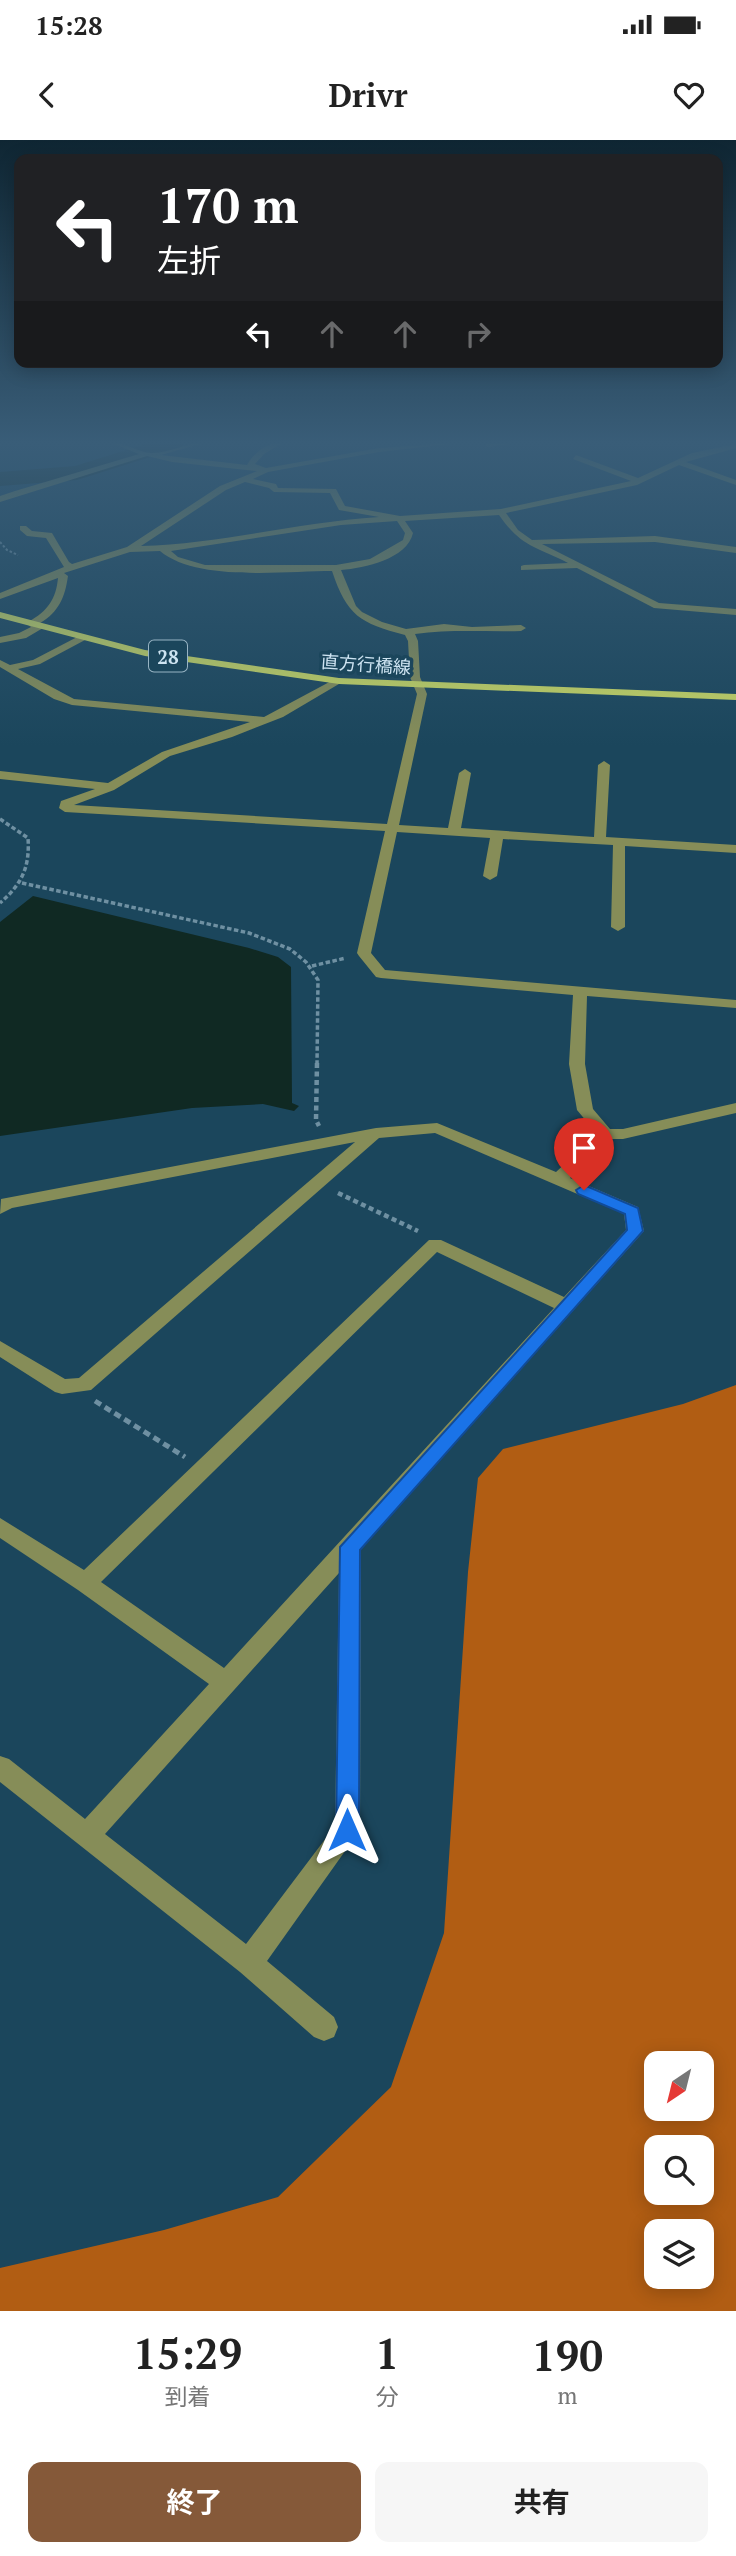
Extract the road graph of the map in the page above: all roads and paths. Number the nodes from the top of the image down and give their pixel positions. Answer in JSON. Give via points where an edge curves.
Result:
{"nodes":[{"id":1,"x":1,"y":543,"type":"edge"},
{"id":2,"x":54,"y":543,"type":"edge"},
{"id":3,"x":139,"y":543,"type":"edge"},
{"id":4,"x":200,"y":543,"type":"edge"},
{"id":5,"x":404,"y":543,"type":"edge"},
{"id":6,"x":530,"y":543,"type":"edge"},
{"id":7,"x":687,"y":543,"type":"edge"},
{"id":8,"x":130,"y":549,"type":"junction"},
{"id":9,"x":163,"y":549,"type":"junction"},
{"id":10,"x":736,"y":550,"type":"edge"},
{"id":11,"x":18,"y":555,"type":"dead end"},
{"id":12,"x":578,"y":565,"type":"junction"},
{"id":13,"x":74,"y":567,"type":"junction"},
{"id":14,"x":336,"y":568,"type":"junction"},
{"id":15,"x":524,"y":568,"type":"dead end"},
{"id":16,"x":56,"y":574,"type":"junction"},
{"id":17,"x":2,"y":594,"type":"edge"},
{"id":18,"x":736,"y":612,"type":"edge"},
{"id":19,"x":0,"y":615,"type":"edge"},
{"id":20,"x":36,"y":625,"type":"junction"},
{"id":21,"x":521,"y":628,"type":"dead end"},
{"id":22,"x":406,"y":632,"type":"junction"},
{"id":23,"x":80,"y":638,"type":"junction"},
{"id":24,"x":0,"y":640,"type":"edge"},
{"id":25,"x":5,"y":665,"type":"edge"},
{"id":26,"x":339,"y":681,"type":"junction"},
{"id":27,"x":419,"y":685,"type":"junction"},
{"id":28,"x":736,"y":697,"type":"edge"},
{"id":29,"x":265,"y":721,"type":"junction"},
{"id":30,"x":604,"y":765,"type":"dead end"},
{"id":31,"x":465,"y":773,"type":"dead end"},
{"id":32,"x":0,"y":775,"type":"edge"},
{"id":33,"x":110,"y":787,"type":"junction"},
{"id":34,"x":0,"y":820,"type":"edge"},
{"id":35,"x":391,"y":828,"type":"junction"},
{"id":36,"x":454,"y":831,"type":"junction"},
{"id":37,"x":497,"y":834,"type":"junction"},
{"id":38,"x":600,"y":840,"type":"junction"},
{"id":39,"x":619,"y":842,"type":"junction"},
{"id":40,"x":736,"y":849,"type":"edge"},
{"id":41,"x":490,"y":876,"type":"dead end"},
{"id":42,"x":22,"y":883,"type":"junction"},
{"id":43,"x":0,"y":903,"type":"edge"},
{"id":44,"x":618,"y":927,"type":"dead end"},
{"id":45,"x":364,"y":953,"type":"junction"},
{"id":46,"x":312,"y":966,"type":"junction"},
{"id":47,"x":580,"y":991,"type":"junction"},
{"id":48,"x":736,"y":1004,"type":"edge"},
{"id":49,"x":736,"y":1108,"type":"edge"},
{"id":50,"x":376,"y":1133,"type":"junction"},
{"id":51,"x":606,"y":1134,"type":"junction"},
{"id":52,"x":327,"y":1142,"type":"junction"},
{"id":53,"x":559,"y":1179,"type":"junction"},
{"id":54,"x":317,"y":1183,"type":"junction"},
{"id":55,"x":0,"y":1208,"type":"edge"},
{"id":56,"x":435,"y":1244,"type":"junction"},
{"id":57,"x":566,"y":1307,"type":"junction"},
{"id":58,"x":0,"y":1348,"type":"edge"},
{"id":59,"x":84,"y":1385,"type":"junction"},
{"id":60,"x":204,"y":1469,"type":"junction"},
{"id":61,"x":0,"y":1527,"type":"edge"},
{"id":62,"x":350,"y":1547,"type":"junction"},
{"id":63,"x":86,"y":1583,"type":"junction"},
{"id":64,"x":226,"y":1683,"type":"junction"},
{"id":65,"x":0,"y":1767,"type":"edge"},
{"id":66,"x":88,"y":1835,"type":"junction"},
{"id":67,"x":249,"y":1963,"type":"junction"},
{"id":68,"x":324,"y":2028,"type":"dead end"}],
"edges":[{"from":1,"to":11,"type":"path"},
{"from":2,"to":13,"type":"street","via":[[65,564]]},
{"from":3,"to":8,"type":"street"},
{"from":4,"to":9,"type":"street"},
{"from":5,"to":14,"type":"street","via":[[363,564]]},
{"from":6,"to":12,"type":"street"},
{"from":7,"to":10,"type":"street"},
{"from":8,"to":9,"type":"street"},
{"from":8,"to":13,"type":"street"},
{"from":9,"to":14,"type":"street","via":[[175,559],[204,568]]},
{"from":12,"to":15,"type":"street"},
{"from":12,"to":18,"type":"street","via":[[657,606]]},
{"from":13,"to":16,"type":"street"},
{"from":14,"to":22,"type":"street","via":[[347,604],[376,625]]},
{"from":16,"to":17,"type":"street"},
{"from":16,"to":20,"type":"street","via":[[63,576],[62,588],[50,614]]},
{"from":19,"to":20,"type":"main road","name":"直方行橋線","number":"28"},
{"from":20,"to":23,"type":"main road","name":"直方行橋線","number":"28"},
{"from":20,"to":24,"type":"street","via":[[22,636]]},
{"from":21,"to":22,"type":"street","via":[[444,627]]},
{"from":22,"to":27,"type":"street","via":[[413,641]]},
{"from":23,"to":25,"type":"street","via":[[36,662]]},
{"from":23,"to":26,"type":"main road","name":"直方行橋線","number":"28","via":[[145,653]]},
{"from":25,"to":29,"type":"street","via":[[72,702]]},
{"from":26,"to":27,"type":"main road","name":"直方行橋線","number":"28"},
{"from":26,"to":29,"type":"street"},
{"from":27,"to":28,"type":"main road","name":"直方行橋線","number":"28"},
{"from":27,"to":35,"type":"street","via":[[422,694]]},
{"from":29,"to":33,"type":"street","via":[[166,754]]},
{"from":30,"to":38,"type":"street"},
{"from":31,"to":36,"type":"street"},
{"from":32,"to":33,"type":"street"},
{"from":33,"to":35,"type":"street","via":[[65,804],[65,808]]},
{"from":34,"to":42,"type":"path","via":[[28,838],[30,859]]},
{"from":35,"to":36,"type":"street"},
{"from":35,"to":45,"type":"street"},
{"from":36,"to":37,"type":"street"},
{"from":37,"to":38,"type":"street"},
{"from":37,"to":41,"type":"street"},
{"from":38,"to":39,"type":"street"},
{"from":39,"to":40,"type":"street"},
{"from":39,"to":44,"type":"street"},
{"from":42,"to":43,"type":"path"},
{"from":42,"to":46,"type":"path","via":[[249,933],[285,946]]},
{"from":45,"to":46,"type":"path"},
{"from":45,"to":47,"type":"street","via":[[380,974]]},
{"from":46,"to":52,"type":"path","via":[[318,980],[316,1120]]},
{"from":47,"to":48,"type":"street"},
{"from":47,"to":51,"type":"street","via":[[577,1064],[586,1110]]},
{"from":49,"to":51,"type":"street"},
{"from":50,"to":52,"type":"street"},
{"from":50,"to":53,"type":"street","via":[[437,1128]]},
{"from":50,"to":54,"type":"street"},
{"from":51,"to":53,"type":"street"},
{"from":52,"to":55,"type":"street","via":[[7,1203]]},
{"from":53,"to":57,"type":"street","via":[[632,1211],[635,1231]]},
{"from":54,"to":56,"type":"path","via":[[426,1235]]},
{"from":54,"to":59,"type":"street"},
{"from":56,"to":57,"type":"street"},
{"from":56,"to":60,"type":"street"},
{"from":57,"to":62,"type":"street"},
{"from":58,"to":59,"type":"street","via":[[62,1387]]},
{"from":59,"to":60,"type":"path","via":[[87,1396]]},
{"from":60,"to":63,"type":"street"},
{"from":61,"to":63,"type":"street"},
{"from":62,"to":64,"type":"street"},
{"from":62,"to":67,"type":"street","via":[[347,1830]]},
{"from":63,"to":64,"type":"street"},
{"from":64,"to":66,"type":"street"},
{"from":65,"to":66,"type":"street"},
{"from":66,"to":67,"type":"street"},
{"from":67,"to":68,"type":"street"}]}
